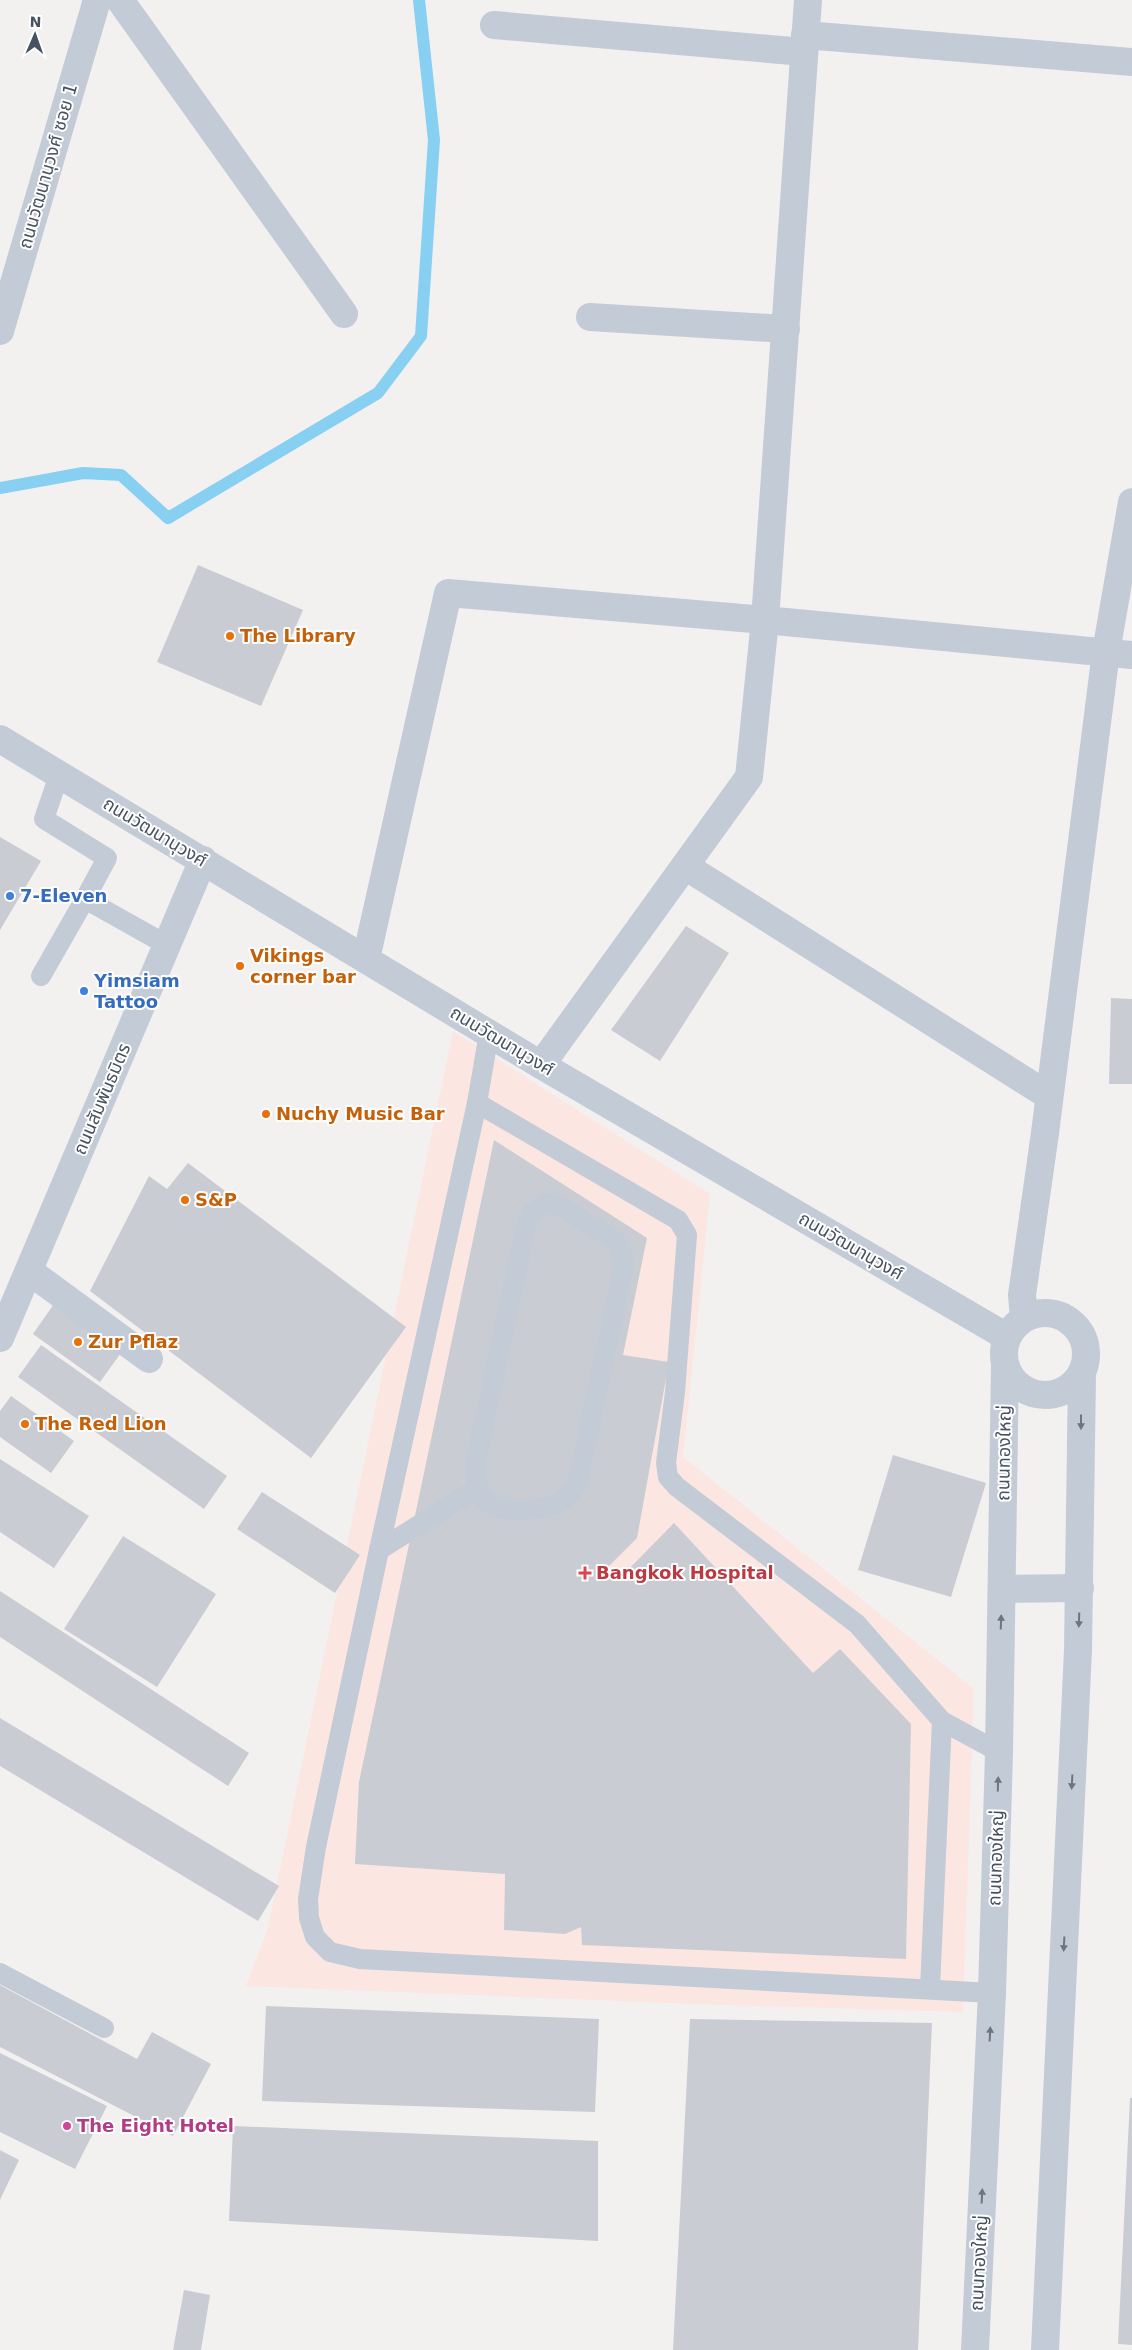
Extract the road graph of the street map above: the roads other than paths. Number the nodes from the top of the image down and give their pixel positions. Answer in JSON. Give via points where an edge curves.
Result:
{"nodes":[{"id":1,"x":97,"y":0,"type":"edge"},
{"id":2,"x":120,"y":0,"type":"edge"},
{"id":3,"x":808,"y":0,"type":"edge"},
{"id":4,"x":494,"y":25,"type":"dead end"},
{"id":5,"x":805,"y":43,"type":"junction"},
{"id":6,"x":1132,"y":62,"type":"edge"},
{"id":7,"x":344,"y":314,"type":"dead end"},
{"id":8,"x":590,"y":317,"type":"dead end"},
{"id":9,"x":786,"y":329,"type":"junction"},
{"id":10,"x":0,"y":331,"type":"edge"},
{"id":11,"x":1132,"y":502,"type":"edge"},
{"id":12,"x":765,"y":620,"type":"junction"},
{"id":13,"x":1119,"y":653,"type":"edge"},
{"id":14,"x":0,"y":739,"type":"edge"},
{"id":15,"x":59,"y":775,"type":"junction"},
{"id":16,"x":203,"y":860,"type":"junction"},
{"id":17,"x":685,"y":866,"type":"junction"},
{"id":18,"x":85,"y":899,"type":"junction"},
{"id":19,"x":167,"y":945,"type":"junction"},
{"id":20,"x":366,"y":959,"type":"junction"},
{"id":21,"x":41,"y":976,"type":"dead end"},
{"id":22,"x":489,"y":1032,"type":"junction"},
{"id":23,"x":542,"y":1065,"type":"junction"},
{"id":24,"x":1049,"y":1096,"type":"junction"},
{"id":25,"x":477,"y":1103,"type":"junction"},
{"id":26,"x":29,"y":1272,"type":"junction"},
{"id":27,"x":1015,"y":1328,"type":"junction"},
{"id":28,"x":0,"y":1338,"type":"edge"},
{"id":29,"x":149,"y":1359,"type":"dead end"},
{"id":30,"x":1005,"y":1366,"type":"junction"},
{"id":31,"x":1082,"y":1374,"type":"junction"},
{"id":32,"x":478,"y":1488,"type":"junction"},
{"id":33,"x":378,"y":1550,"type":"junction"},
{"id":34,"x":1080,"y":1588,"type":"junction"},
{"id":35,"x":1002,"y":1589,"type":"junction"},
{"id":36,"x":942,"y":1721,"type":"junction"},
{"id":37,"x":999,"y":1752,"type":"junction"},
{"id":38,"x":0,"y":1973,"type":"edge"},
{"id":39,"x":930,"y":1988,"type":"junction"},
{"id":40,"x":992,"y":1993,"type":"junction"},
{"id":41,"x":104,"y":2028,"type":"dead end"},
{"id":42,"x":975,"y":2350,"type":"edge"},
{"id":43,"x":1045,"y":2350,"type":"edge"}],
"edges":[{"from":1,"to":10,"type":"street","name":"ถนนวัฒนานุวงศ์ ซอย 1"},
{"from":2,"to":7,"type":"street"},
{"from":3,"to":5,"type":"street"},
{"from":4,"to":5,"type":"street"},
{"from":5,"to":6,"type":"street"},
{"from":5,"to":9,"type":"street"},
{"from":8,"to":9,"type":"street"},
{"from":9,"to":12,"type":"street"},
{"from":11,"to":13,"type":"street"},
{"from":12,"to":13,"type":"street"},
{"from":12,"to":17,"type":"street","via":[[749,777]]},
{"from":12,"to":20,"type":"street","via":[[448,593]]},
{"from":13,"to":24,"type":"street"},
{"from":14,"to":15,"type":"street","name":"ถนนวัฒนานุวงศ์"},
{"from":15,"to":16,"type":"street","name":"ถนนวัฒนานุวงศ์"},
{"from":15,"to":18,"type":"lane","via":[[44,819],[108,858]]},
{"from":16,"to":19,"type":"street","name":"ถนนสัมพันธมิตร"},
{"from":16,"to":20,"type":"street","name":"ถนนวัฒนานุวงศ์"},
{"from":17,"to":23,"type":"street"},
{"from":17,"to":24,"type":"street"},
{"from":18,"to":19,"type":"lane"},
{"from":18,"to":21,"type":"lane"},
{"from":19,"to":26,"type":"street","name":"ถนนสัมพันธมิตร"},
{"from":20,"to":22,"type":"street","name":"ถนนวัฒนานุวงศ์"},
{"from":22,"to":23,"type":"street","name":"ถนนวัฒนานุวงศ์"},
{"from":22,"to":25,"type":"lane"},
{"from":23,"to":27,"type":"street","name":"ถนนวัฒนานุวงศ์"},
{"from":24,"to":27,"type":"street"},
{"from":25,"to":33,"type":"lane"},
{"from":25,"to":36,"type":"lane","via":[[678,1220],[687,1235],[666,1463],[668,1477],[856,1624]]},
{"from":26,"to":28,"type":"street","name":"ถนนสัมพันธมิตร"},
{"from":26,"to":29,"type":"street"},
{"from":27,"to":30,"type":"street","via":[[1004,1356]]},
{"from":27,"to":31,"type":"street","via":[[1047,1312],[1069,1320],[1078,1328],[1087,1350]]},
{"from":30,"to":31,"type":"street","via":[[1016,1384],[1035,1394],[1066,1390]]},
{"from":30,"to":35,"type":"street","name":"ถนนทองใหญ่"},
{"from":31,"to":34,"type":"street","one_way":true},
{"from":32,"to":32,"type":"lane","via":[[475,1465],[525,1230],[531,1214],[546,1203],[561,1207],[615,1240],[623,1256],[624,1269],[578,1480],[568,1496],[534,1509],[504,1510],[492,1506]]},
{"from":32,"to":33,"type":"lane"},
{"from":33,"to":39,"type":"lane","via":[[308,1899],[315,1937],[330,1952],[360,1959]]},
{"from":34,"to":35,"type":"street"},
{"from":34,"to":43,"type":"street","one_way":true},
{"from":37,"to":35,"type":"street","name":"ถนนทองใหญ่","one_way":true},
{"from":36,"to":37,"type":"lane"},
{"from":36,"to":39,"type":"lane"},
{"from":40,"to":37,"type":"street","name":"ถนนทองใหญ่","one_way":true},
{"from":38,"to":41,"type":"lane"},
{"from":39,"to":40,"type":"lane"},
{"from":42,"to":40,"type":"street","name":"ถนนทองใหญ่","one_way":true}]}
